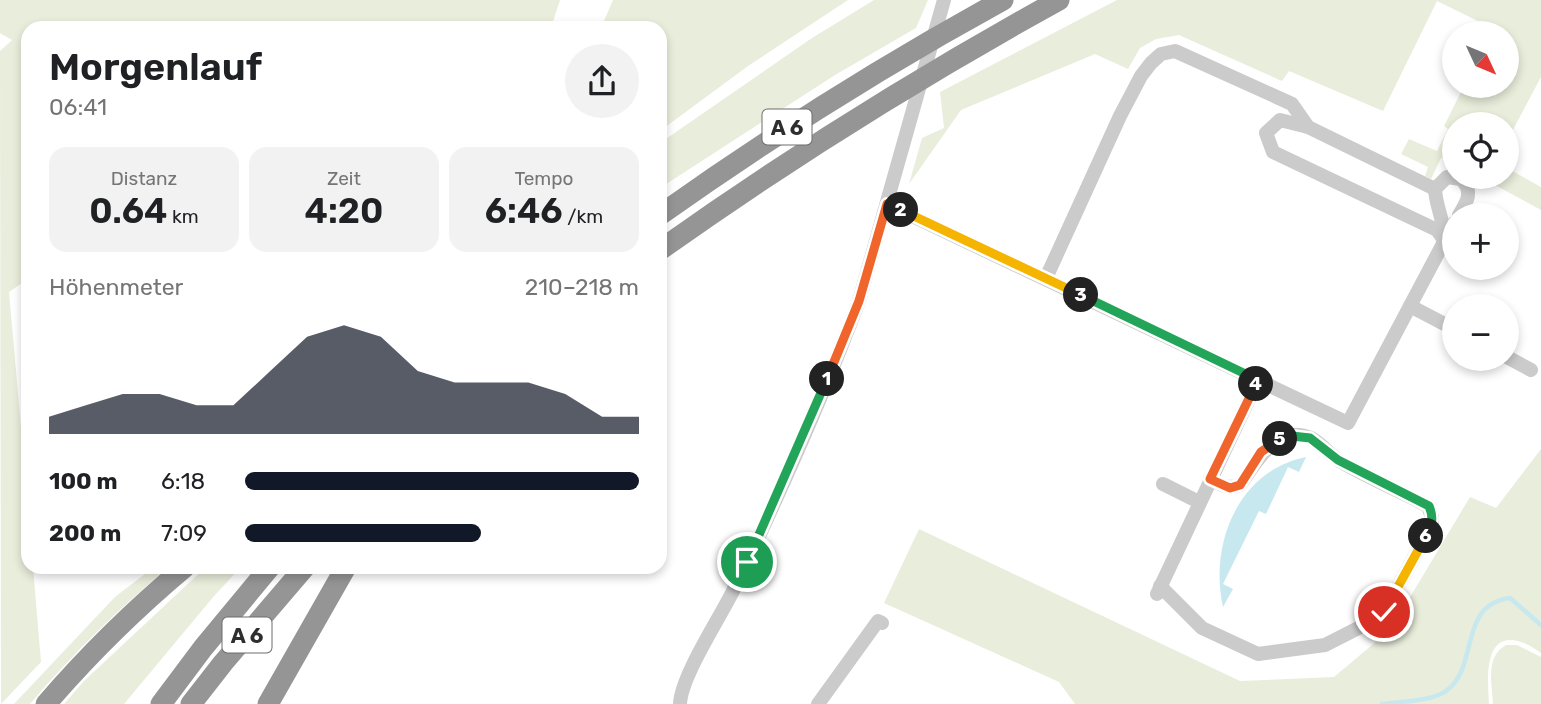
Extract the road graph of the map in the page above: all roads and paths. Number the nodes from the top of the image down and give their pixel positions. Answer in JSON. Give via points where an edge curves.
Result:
{"nodes":[{"id":1,"x":944,"y":0,"type":"edge"},
{"id":2,"x":1003,"y":0,"type":"edge"},
{"id":3,"x":1059,"y":0,"type":"edge"},
{"id":4,"x":1308,"y":127,"type":"junction"},
{"id":5,"x":1436,"y":189,"type":"junction"},
{"id":6,"x":1465,"y":203,"type":"edge"},
{"id":7,"x":887,"y":204,"type":"junction"},
{"id":8,"x":667,"y":210,"type":"edge"},
{"id":9,"x":1442,"y":216,"type":"edge"},
{"id":10,"x":1442,"y":237,"type":"edge"},
{"id":11,"x":1442,"y":244,"type":"edge"},
{"id":12,"x":667,"y":245,"type":"edge"},
{"id":13,"x":1046,"y":278,"type":"junction"},
{"id":14,"x":1410,"y":306,"type":"junction"},
{"id":15,"x":1442,"y":323,"type":"edge"},
{"id":16,"x":1519,"y":364,"type":"edge"},
{"id":17,"x":1531,"y":370,"type":"dead end"},
{"id":18,"x":1258,"y":380,"type":"junction"},
{"id":19,"x":1210,"y":479,"type":"junction"},
{"id":20,"x":1163,"y":484,"type":"dead end"},
{"id":21,"x":1199,"y":502,"type":"junction"},
{"id":22,"x":177,"y":574,"type":"edge"},
{"id":23,"x":264,"y":574,"type":"edge"},
{"id":24,"x":299,"y":574,"type":"edge"},
{"id":25,"x":342,"y":574,"type":"edge"},
{"id":26,"x":882,"y":623,"type":"dead end"},
{"id":27,"x":46,"y":704,"type":"edge"},
{"id":28,"x":161,"y":704,"type":"edge"},
{"id":29,"x":191,"y":704,"type":"edge"},
{"id":30,"x":268,"y":704,"type":"edge"},
{"id":31,"x":680,"y":704,"type":"edge"},
{"id":32,"x":818,"y":704,"type":"edge"}],
"edges":[{"from":1,"to":7,"type":"street"},
{"from":2,"to":8,"type":"highway","number":"A 6","via":[[828,100]]},
{"from":3,"to":12,"type":"highway","number":"A 6","via":[[902,89]]},
{"from":4,"to":5,"type":"street"},
{"from":4,"to":10,"type":"street","via":[[1280,120],[1266,133],[1273,152],[1437,230]]},
{"from":4,"to":13,"type":"street","via":[[1292,104],[1175,51],[1161,54],[1141,76],[1120,116]]},
{"from":5,"to":6,"type":"street","via":[[1447,177],[1461,179],[1467,184]]},
{"from":5,"to":9,"type":"street"},
{"from":7,"to":13,"type":"street"},
{"from":7,"to":31,"type":"street","via":[[842,345],[738,580],[682,686]]},
{"from":11,"to":14,"type":"street"},
{"from":13,"to":18,"type":"street"},
{"from":14,"to":15,"type":"street"},
{"from":14,"to":18,"type":"street","via":[[1348,423]]},
{"from":16,"to":17,"type":"street"},
{"from":18,"to":19,"type":"street"},
{"from":19,"to":21,"type":"street"},
{"from":19,"to":21,"type":"street","via":[[1230,488],[1240,485],[1261,452],[1301,436],[1429,506],[1432,525],[1376,620],[1325,645],[1258,654],[1202,628],[1158,590]]},
{"from":20,"to":21,"type":"street"},
{"from":22,"to":27,"type":"highway","via":[[94,650]]},
{"from":23,"to":28,"type":"highway","number":"A 6"},
{"from":24,"to":29,"type":"highway","number":"A 6"},
{"from":25,"to":30,"type":"highway","number":"A 6"},
{"from":26,"to":32,"type":"street","via":[[878,621]]}]}
